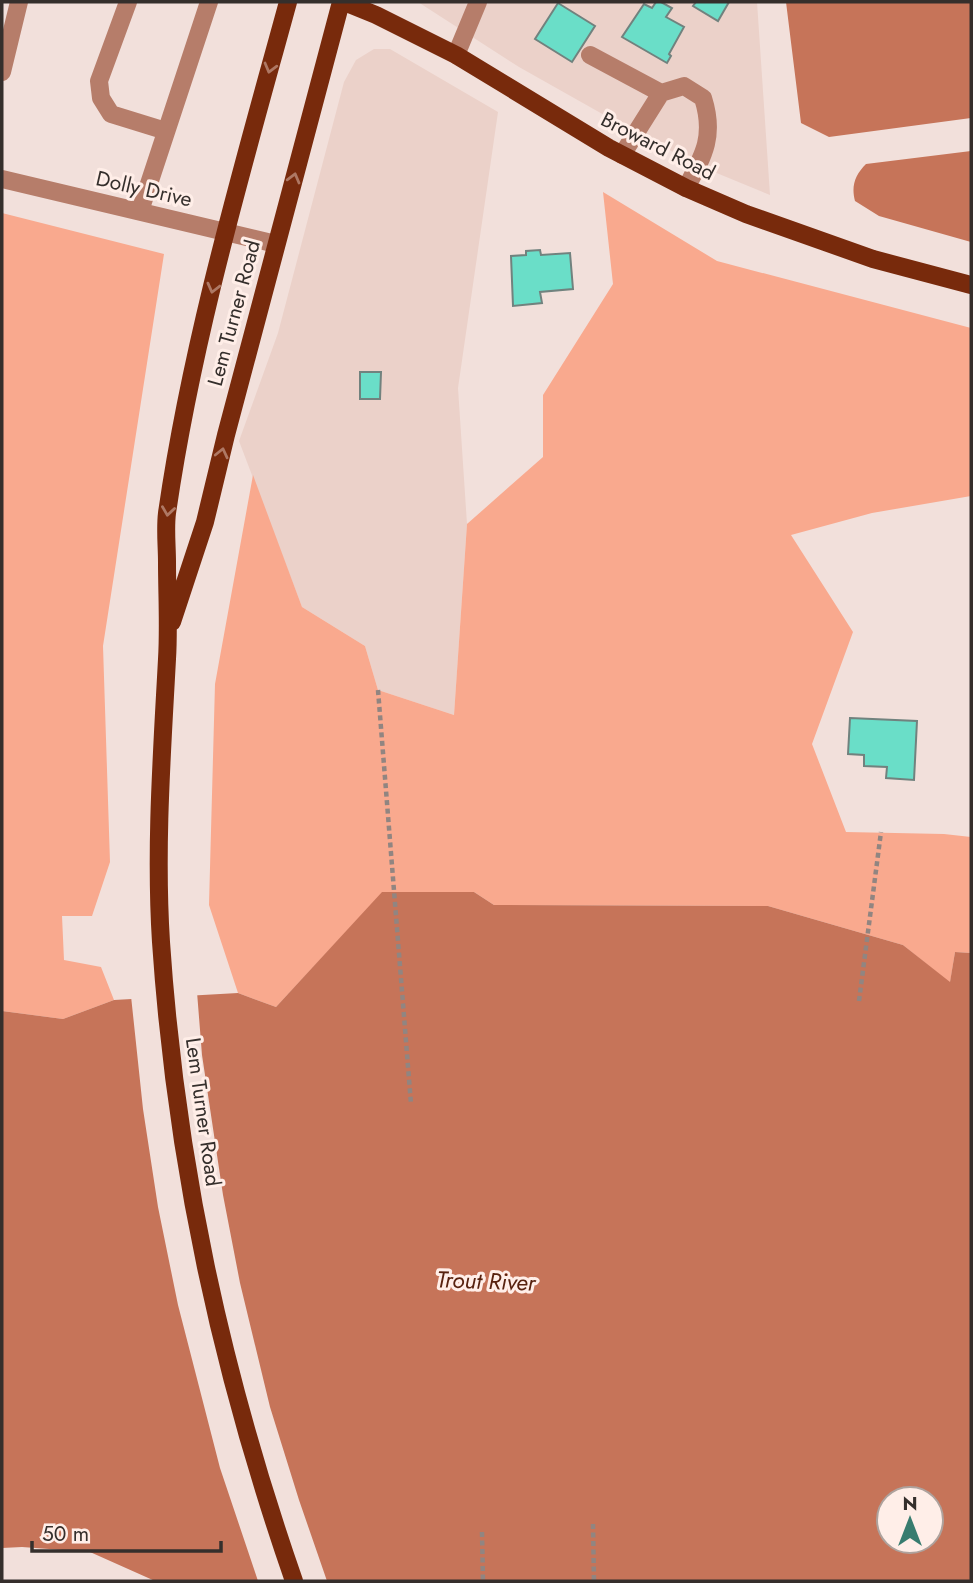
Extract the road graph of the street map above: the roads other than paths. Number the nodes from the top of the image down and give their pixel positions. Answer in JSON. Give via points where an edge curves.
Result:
{"nodes":[{"id":1,"x":19,"y":2,"type":"edge"},
{"id":2,"x":128,"y":2,"type":"edge"},
{"id":3,"x":209,"y":2,"type":"edge"},
{"id":4,"x":288,"y":2,"type":"edge"},
{"id":5,"x":343,"y":2,"type":"edge"},
{"id":6,"x":478,"y":2,"type":"edge"},
{"id":7,"x":456,"y":55,"type":"junction"},
{"id":8,"x":590,"y":55,"type":"dead end"},
{"id":9,"x":2,"y":72,"type":"edge"},
{"id":10,"x":661,"y":93,"type":"junction"},
{"id":11,"x":166,"y":131,"type":"junction"},
{"id":12,"x":622,"y":155,"type":"junction"},
{"id":13,"x":2,"y":179,"type":"edge"},
{"id":14,"x":686,"y":188,"type":"junction"},
{"id":15,"x":140,"y":211,"type":"junction"},
{"id":16,"x":227,"y":232,"type":"junction"},
{"id":17,"x":276,"y":244,"type":"junction"},
{"id":18,"x":971,"y":285,"type":"edge"},
{"id":19,"x":168,"y":636,"type":"junction"},
{"id":20,"x":294,"y":1581,"type":"edge"}],
"edges":[{"from":1,"to":9,"type":"street"},
{"from":2,"to":11,"type":"street","via":[[99,81],[102,98],[111,114]]},
{"from":3,"to":11,"type":"street"},
{"from":4,"to":16,"type":"main road","name":"Lem Turner Road","one_way":true},
{"from":5,"to":7,"type":"main road","name":"Broward Road"},
{"from":17,"to":5,"type":"main road","name":"Lem Turner Road","one_way":true},
{"from":6,"to":7,"type":"street"},
{"from":7,"to":12,"type":"main road","name":"Broward Road"},
{"from":8,"to":10,"type":"street"},
{"from":10,"to":12,"type":"street"},
{"from":10,"to":14,"type":"street","via":[[684,86],[703,98],[707,112],[704,153]]},
{"from":11,"to":15,"type":"street"},
{"from":12,"to":14,"type":"main road","name":"Broward Road"},
{"from":13,"to":15,"type":"street","name":"Dolly Drive"},
{"from":14,"to":18,"type":"main road","name":"Broward Road","via":[[873,259]]},
{"from":15,"to":16,"type":"street","name":"Dolly Drive"},
{"from":16,"to":17,"type":"street","name":"Dolly Drive"},
{"from":16,"to":19,"type":"main road","name":"Lem Turner Road","one_way":true,"via":[[196,359],[166,519]]},
{"from":19,"to":17,"type":"main road","name":"Lem Turner Road","one_way":true,"via":[[205,522]]},
{"from":19,"to":20,"type":"main road","name":"Lem Turner Road","via":[[159,821],[161,939],[171,1055],[210,1292],[262,1489]]}]}
